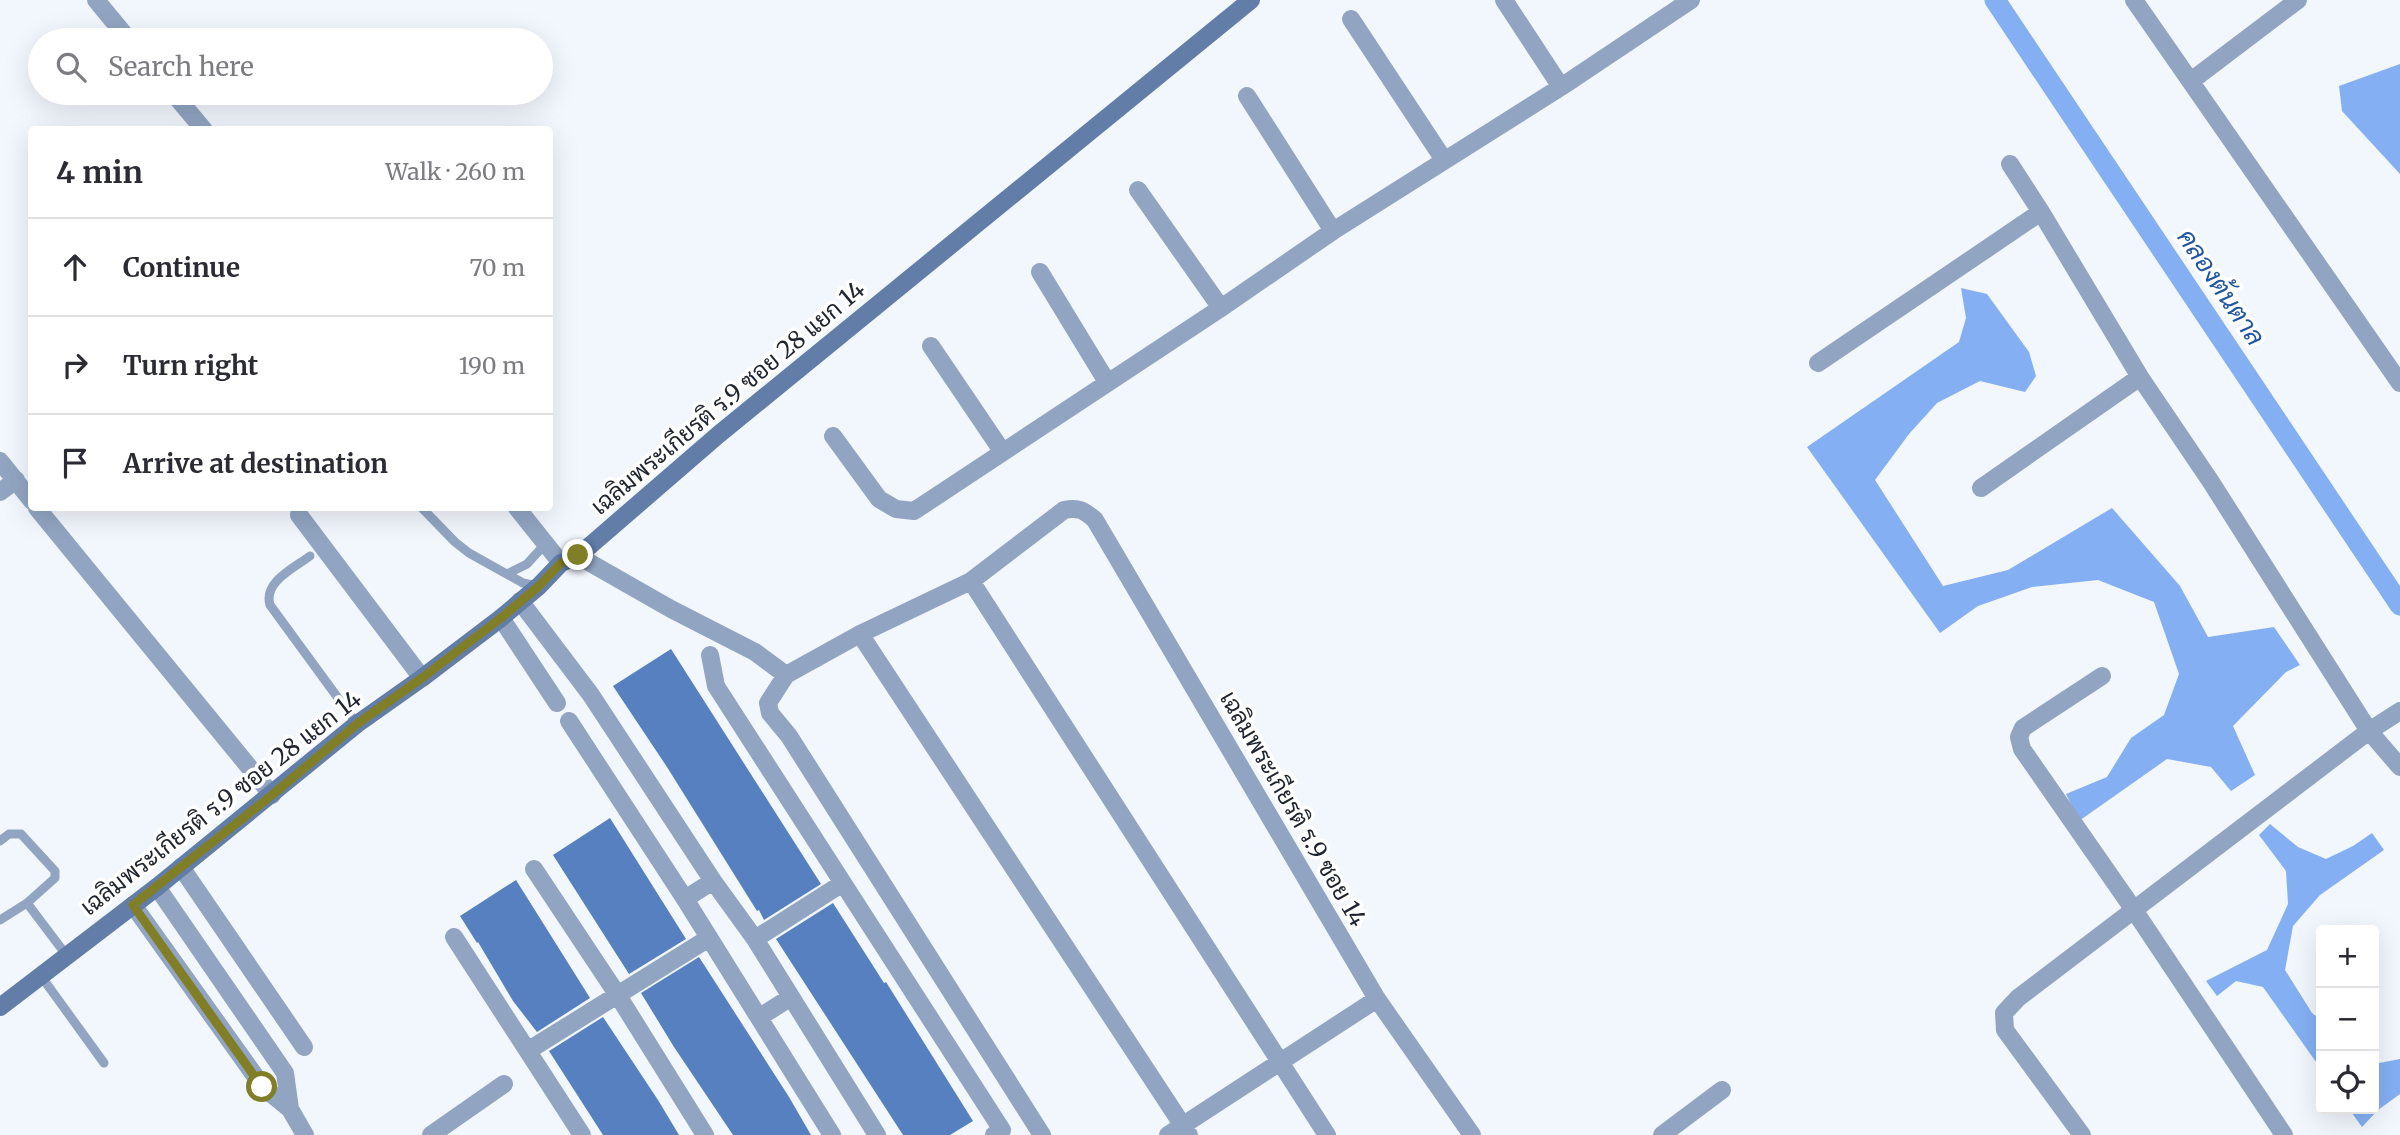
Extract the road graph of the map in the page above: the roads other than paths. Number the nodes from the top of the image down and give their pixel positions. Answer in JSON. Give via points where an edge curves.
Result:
{"nodes":[{"id":1,"x":96,"y":0,"type":"edge"},
{"id":2,"x":1251,"y":0,"type":"edge"},
{"id":3,"x":1504,"y":0,"type":"edge"},
{"id":4,"x":1691,"y":0,"type":"edge"},
{"id":5,"x":2134,"y":0,"type":"edge"},
{"id":6,"x":2298,"y":0,"type":"edge"},
{"id":7,"x":1351,"y":19,"type":"dead end"},
{"id":8,"x":120,"y":28,"type":"edge"},
{"id":9,"x":2191,"y":81,"type":"junction"},
{"id":10,"x":1561,"y":87,"type":"junction"},
{"id":11,"x":1247,"y":96,"type":"dead end"},
{"id":12,"x":183,"y":105,"type":"edge"},
{"id":13,"x":201,"y":126,"type":"edge"},
{"id":14,"x":1444,"y":160,"type":"junction"},
{"id":15,"x":2010,"y":164,"type":"dead end"},
{"id":16,"x":1138,"y":190,"type":"dead end"},
{"id":17,"x":2041,"y":212,"type":"junction"},
{"id":18,"x":1333,"y":231,"type":"junction"},
{"id":19,"x":1040,"y":272,"type":"dead end"},
{"id":20,"x":1222,"y":308,"type":"junction"},
{"id":21,"x":931,"y":346,"type":"dead end"},
{"id":22,"x":1818,"y":363,"type":"dead end"},
{"id":23,"x":2140,"y":377,"type":"junction"},
{"id":24,"x":1107,"y":382,"type":"junction"},
{"id":25,"x":2400,"y":383,"type":"edge"},
{"id":26,"x":833,"y":436,"type":"dead end"},
{"id":27,"x":1002,"y":451,"type":"junction"},
{"id":28,"x":0,"y":461,"type":"edge"},
{"id":29,"x":25,"y":487,"type":"edge"},
{"id":30,"x":1981,"y":488,"type":"dead end"},
{"id":31,"x":0,"y":492,"type":"edge"},
{"id":32,"x":39,"y":511,"type":"edge"},
{"id":33,"x":425,"y":511,"type":"edge"},
{"id":34,"x":519,"y":511,"type":"edge"},
{"id":35,"x":299,"y":515,"type":"dead end"},
{"id":36,"x":546,"y":543,"type":"junction"},
{"id":37,"x":578,"y":555,"type":"junction"},
{"id":38,"x":310,"y":556,"type":"dead end"},
{"id":39,"x":561,"y":563,"type":"junction"},
{"id":40,"x":509,"y":573,"type":"junction"},
{"id":41,"x":971,"y":581,"type":"junction"},
{"id":42,"x":539,"y":586,"type":"junction"},
{"id":43,"x":520,"y":601,"type":"junction"},
{"id":44,"x":501,"y":618,"type":"junction"},
{"id":45,"x":860,"y":634,"type":"junction"},
{"id":46,"x":709,"y":655,"type":"dead end"},
{"id":47,"x":786,"y":675,"type":"junction"},
{"id":48,"x":2102,"y":676,"type":"dead end"},
{"id":49,"x":422,"y":678,"type":"junction"},
{"id":50,"x":557,"y":703,"type":"dead end"},
{"id":51,"x":2400,"y":710,"type":"edge"},
{"id":52,"x":569,"y":721,"type":"dead end"},
{"id":53,"x":357,"y":724,"type":"junction"},
{"id":54,"x":2369,"y":731,"type":"junction"},
{"id":55,"x":2400,"y":767,"type":"edge"},
{"id":56,"x":272,"y":795,"type":"junction"},
{"id":57,"x":0,"y":841,"type":"edge"},
{"id":58,"x":181,"y":867,"type":"junction"},
{"id":59,"x":534,"y":869,"type":"dead end"},
{"id":60,"x":713,"y":881,"type":"junction"},
{"id":61,"x":843,"y":883,"type":"junction"},
{"id":62,"x":157,"y":887,"type":"junction"},
{"id":63,"x":685,"y":899,"type":"junction"},
{"id":64,"x":27,"y":903,"type":"junction"},
{"id":65,"x":133,"y":905,"type":"junction"},
{"id":66,"x":2134,"y":910,"type":"junction"},
{"id":67,"x":0,"y":920,"type":"edge"},
{"id":68,"x":454,"y":937,"type":"dead end"},
{"id":69,"x":709,"y":938,"type":"junction"},
{"id":70,"x":755,"y":939,"type":"junction"},
{"id":71,"x":66,"y":956,"type":"junction"},
{"id":72,"x":41,"y":976,"type":"junction"},
{"id":73,"x":617,"y":994,"type":"junction"},
{"id":74,"x":791,"y":997,"type":"junction"},
{"id":75,"x":1377,"y":999,"type":"junction"},
{"id":76,"x":0,"y":1007,"type":"edge"},
{"id":77,"x":760,"y":1017,"type":"junction"},
{"id":78,"x":304,"y":1046,"type":"dead end"},
{"id":79,"x":528,"y":1050,"type":"junction"},
{"id":80,"x":1280,"y":1061,"type":"junction"},
{"id":81,"x":104,"y":1063,"type":"dead end"},
{"id":82,"x":504,"y":1084,"type":"dead end"},
{"id":83,"x":1722,"y":1090,"type":"dead end"},
{"id":84,"x":290,"y":1109,"type":"junction"},
{"id":85,"x":1180,"y":1132,"type":"edge"},
{"id":86,"x":436,"y":1134,"type":"edge"},
{"id":87,"x":305,"y":1135,"type":"edge"},
{"id":88,"x":582,"y":1135,"type":"edge"},
{"id":89,"x":705,"y":1135,"type":"edge"},
{"id":90,"x":832,"y":1135,"type":"edge"},
{"id":91,"x":877,"y":1135,"type":"edge"},
{"id":92,"x":994,"y":1135,"type":"edge"},
{"id":93,"x":1042,"y":1135,"type":"edge"},
{"id":94,"x":1327,"y":1135,"type":"edge"},
{"id":95,"x":1472,"y":1135,"type":"edge"},
{"id":96,"x":1662,"y":1135,"type":"edge"},
{"id":97,"x":2082,"y":1135,"type":"edge"},
{"id":98,"x":2284,"y":1135,"type":"edge"}],
"edges":[{"from":1,"to":8,"type":"street"},
{"from":2,"to":37,"type":"street","name":"เฉลิมพระเกียรติ ร.9 ซอย 28 แยก 14","via":[[718,435]]},
{"from":3,"to":10,"type":"street"},
{"from":4,"to":10,"type":"street"},
{"from":5,"to":9,"type":"street"},
{"from":6,"to":9,"type":"street"},
{"from":7,"to":14,"type":"street"},
{"from":9,"to":25,"type":"street"},
{"from":10,"to":14,"type":"street"},
{"from":11,"to":18,"type":"street"},
{"from":12,"to":13,"type":"street"},
{"from":14,"to":18,"type":"street"},
{"from":15,"to":17,"type":"street"},
{"from":16,"to":20,"type":"street"},
{"from":17,"to":22,"type":"street"},
{"from":17,"to":23,"type":"street"},
{"from":18,"to":20,"type":"street"},
{"from":19,"to":24,"type":"street"},
{"from":20,"to":24,"type":"street"},
{"from":21,"to":27,"type":"street"},
{"from":23,"to":30,"type":"street"},
{"from":23,"to":54,"type":"street"},
{"from":24,"to":27,"type":"street"},
{"from":26,"to":27,"type":"street","via":[[879,499],[896,509],[914,511]]},
{"from":28,"to":29,"type":"street"},
{"from":29,"to":31,"type":"street"},
{"from":32,"to":56,"type":"street"},
{"from":33,"to":40,"type":"lane","via":[[469,553]]},
{"from":34,"to":36,"type":"street"},
{"from":35,"to":49,"type":"street"},
{"from":36,"to":39,"type":"street"},
{"from":36,"to":40,"type":"lane","via":[[527,564]]},
{"from":37,"to":39,"type":"street","name":"เฉลิมพระเกียรติ ร.9 ซอย 28 แยก 14"},
{"from":37,"to":47,"type":"street","via":[[755,652]]},
{"from":38,"to":53,"type":"lane","via":[[278,579],[268,597],[270,605]]},
{"from":39,"to":42,"type":"street","name":"เฉลิมพระเกียรติ ร.9 ซอย 28 แยก 14"},
{"from":40,"to":42,"type":"lane","via":[[523,583]]},
{"from":41,"to":45,"type":"street"},
{"from":41,"to":75,"type":"street","name":"เฉลิมพระเกียรติ ร.9 ซอย 14","via":[[1064,510],[1076,507],[1095,520]]},
{"from":41,"to":80,"type":"street"},
{"from":42,"to":43,"type":"street","name":"เฉลิมพระเกียรติ ร.9 ซอย 28 แยก 14"},
{"from":43,"to":44,"type":"street","name":"เฉลิมพระเกียรติ ร.9 ซอย 28 แยก 14"},
{"from":43,"to":60,"type":"street","via":[[591,695]]},
{"from":44,"to":49,"type":"street","name":"เฉลิมพระเกียรติ ร.9 ซอย 28 แยก 14"},
{"from":44,"to":50,"type":"street"},
{"from":45,"to":47,"type":"street"},
{"from":45,"to":85,"type":"street"},
{"from":46,"to":61,"type":"street","via":[[716,685]]},
{"from":47,"to":93,"type":"street","via":[[768,703],[770,713],[789,736]]},
{"from":48,"to":66,"type":"street","via":[[2024,728],[2019,737],[2022,749]]},
{"from":49,"to":53,"type":"street","name":"เฉลิมพระเกียรติ ร.9 ซอย 28 แยก 14"},
{"from":51,"to":54,"type":"street"},
{"from":52,"to":63,"type":"street"},
{"from":53,"to":56,"type":"street","name":"เฉลิมพระเกียรติ ร.9 ซอย 28 แยก 14"},
{"from":54,"to":55,"type":"street"},
{"from":54,"to":66,"type":"street"},
{"from":56,"to":58,"type":"street","name":"เฉลิมพระเกียรติ ร.9 ซอย 28 แยก 14"},
{"from":57,"to":64,"type":"lane","via":[[9,834],[21,834],[57,875]]},
{"from":58,"to":62,"type":"street","name":"เฉลิมพระเกียรติ ร.9 ซอย 28 แยก 14"},
{"from":58,"to":78,"type":"street"},
{"from":59,"to":73,"type":"street"},
{"from":60,"to":63,"type":"street"},
{"from":60,"to":70,"type":"street"},
{"from":61,"to":70,"type":"street"},
{"from":61,"to":92,"type":"street","via":[[1002,1130]]},
{"from":62,"to":65,"type":"street","name":"เฉลิมพระเกียรติ ร.9 ซอย 28 แยก 14"},
{"from":62,"to":84,"type":"street","via":[[285,1073]]},
{"from":63,"to":69,"type":"street"},
{"from":64,"to":67,"type":"lane"},
{"from":64,"to":71,"type":"lane"},
{"from":65,"to":71,"type":"street","name":"เฉลิมพระเกียรติ ร.9 ซอย 28 แยก 14"},
{"from":65,"to":84,"type":"street","via":[[262,1087]]},
{"from":66,"to":97,"type":"street","via":[[2004,1013],[2005,1030]]},
{"from":66,"to":98,"type":"street"},
{"from":68,"to":79,"type":"street"},
{"from":69,"to":73,"type":"street"},
{"from":69,"to":77,"type":"street"},
{"from":70,"to":74,"type":"street"},
{"from":71,"to":72,"type":"street","name":"เฉลิมพระเกียรติ ร.9 ซอย 28 แยก 14"},
{"from":72,"to":76,"type":"street","name":"เฉลิมพระเกียรติ ร.9 ซอย 28 แยก 14"},
{"from":72,"to":81,"type":"lane"},
{"from":73,"to":79,"type":"street"},
{"from":73,"to":89,"type":"street"},
{"from":74,"to":77,"type":"street"},
{"from":74,"to":91,"type":"street"},
{"from":75,"to":80,"type":"street"},
{"from":75,"to":95,"type":"street","name":"เฉลิมพระเกียรติ ร.9 ซอย 14"},
{"from":77,"to":90,"type":"street"},
{"from":79,"to":88,"type":"street"},
{"from":80,"to":85,"type":"street"},
{"from":80,"to":94,"type":"street"},
{"from":82,"to":86,"type":"street"},
{"from":83,"to":96,"type":"street"},
{"from":84,"to":87,"type":"street"}]}
